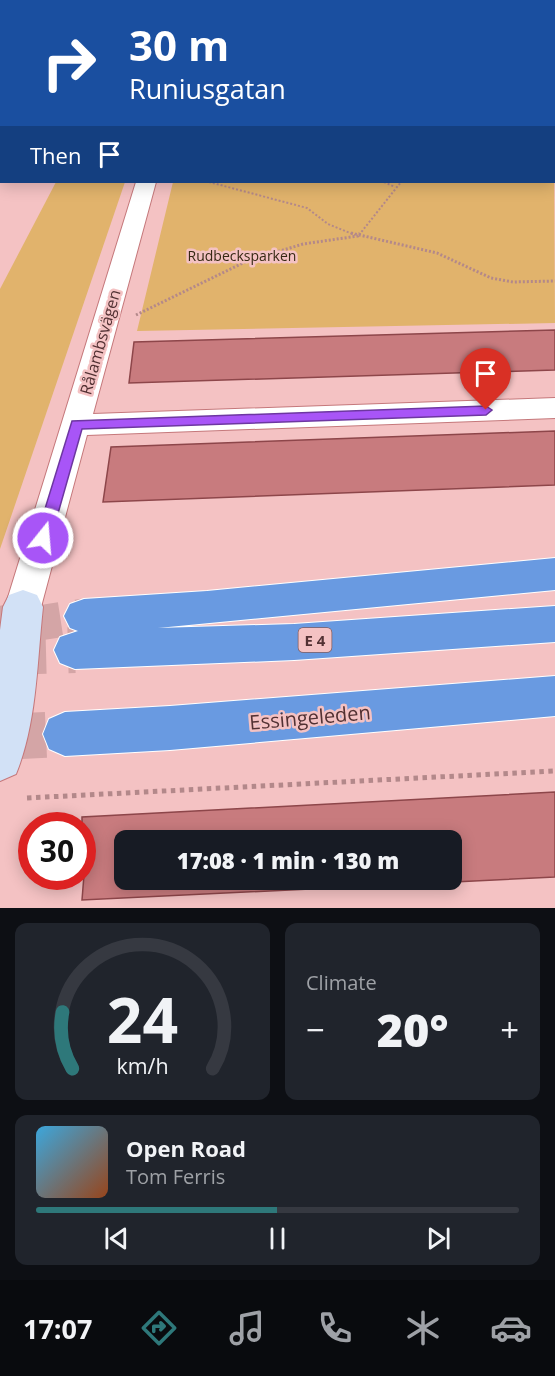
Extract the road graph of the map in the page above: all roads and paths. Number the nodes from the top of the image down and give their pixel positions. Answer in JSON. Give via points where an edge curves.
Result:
{"nodes":[{"id":1,"x":146,"y":183,"type":"edge"},
{"id":2,"x":212,"y":183,"type":"edge"},
{"id":3,"x":386,"y":183,"type":"edge"},
{"id":4,"x":400,"y":183,"type":"edge"},
{"id":5,"x":395,"y":187,"type":"junction"},
{"id":6,"x":358,"y":236,"type":"junction"},
{"id":7,"x":555,"y":280,"type":"edge"},
{"id":8,"x":136,"y":315,"type":"dead end"},
{"id":9,"x":555,"y":408,"type":"edge"},
{"id":10,"x":77,"y":425,"type":"junction"},
{"id":11,"x":555,"y":574,"type":"edge"},
{"id":12,"x":23,"y":607,"type":"junction"},
{"id":13,"x":555,"y":624,"type":"edge"},
{"id":14,"x":0,"y":646,"type":"edge"},
{"id":15,"x":555,"y":696,"type":"edge"},
{"id":16,"x":488,"y":703,"type":"junction"},
{"id":17,"x":555,"y":704,"type":"edge"},
{"id":18,"x":3,"y":733,"type":"edge"},
{"id":19,"x":65,"y":734,"type":"tunnel mouth"},
{"id":20,"x":555,"y":771,"type":"edge"},
{"id":21,"x":27,"y":798,"type":"dead end"}],
"edges":[{"from":1,"to":10,"type":"street","name":"Rålambsvägen"},
{"from":2,"to":6,"type":"path","via":[[307,208],[328,224]]},
{"from":3,"to":5,"type":"path"},
{"from":4,"to":5,"type":"path"},
{"from":5,"to":6,"type":"path"},
{"from":6,"to":7,"type":"path","via":[[437,253],[491,278],[513,282]]},
{"from":6,"to":8,"type":"path","via":[[303,244],[247,261]]},
{"from":9,"to":10,"type":"street"},
{"from":10,"to":12,"type":"street","name":"Rålambsvägen"},
{"from":11,"to":13,"type":"highway","number":"E 4","via":[[207,608],[80,633],[294,642]]},
{"from":12,"to":14,"type":"street","name":"Rålambsvägen"},
{"from":12,"to":18,"type":"street","name":"Rålambsvägen"},
{"from":15,"to":16,"type":"highway","name":"Essingeleden"},
{"from":16,"to":17,"type":"highway"},
{"from":16,"to":19,"type":"highway","name":"Essingeleden"},
{"from":20,"to":21,"type":"path"}]}
